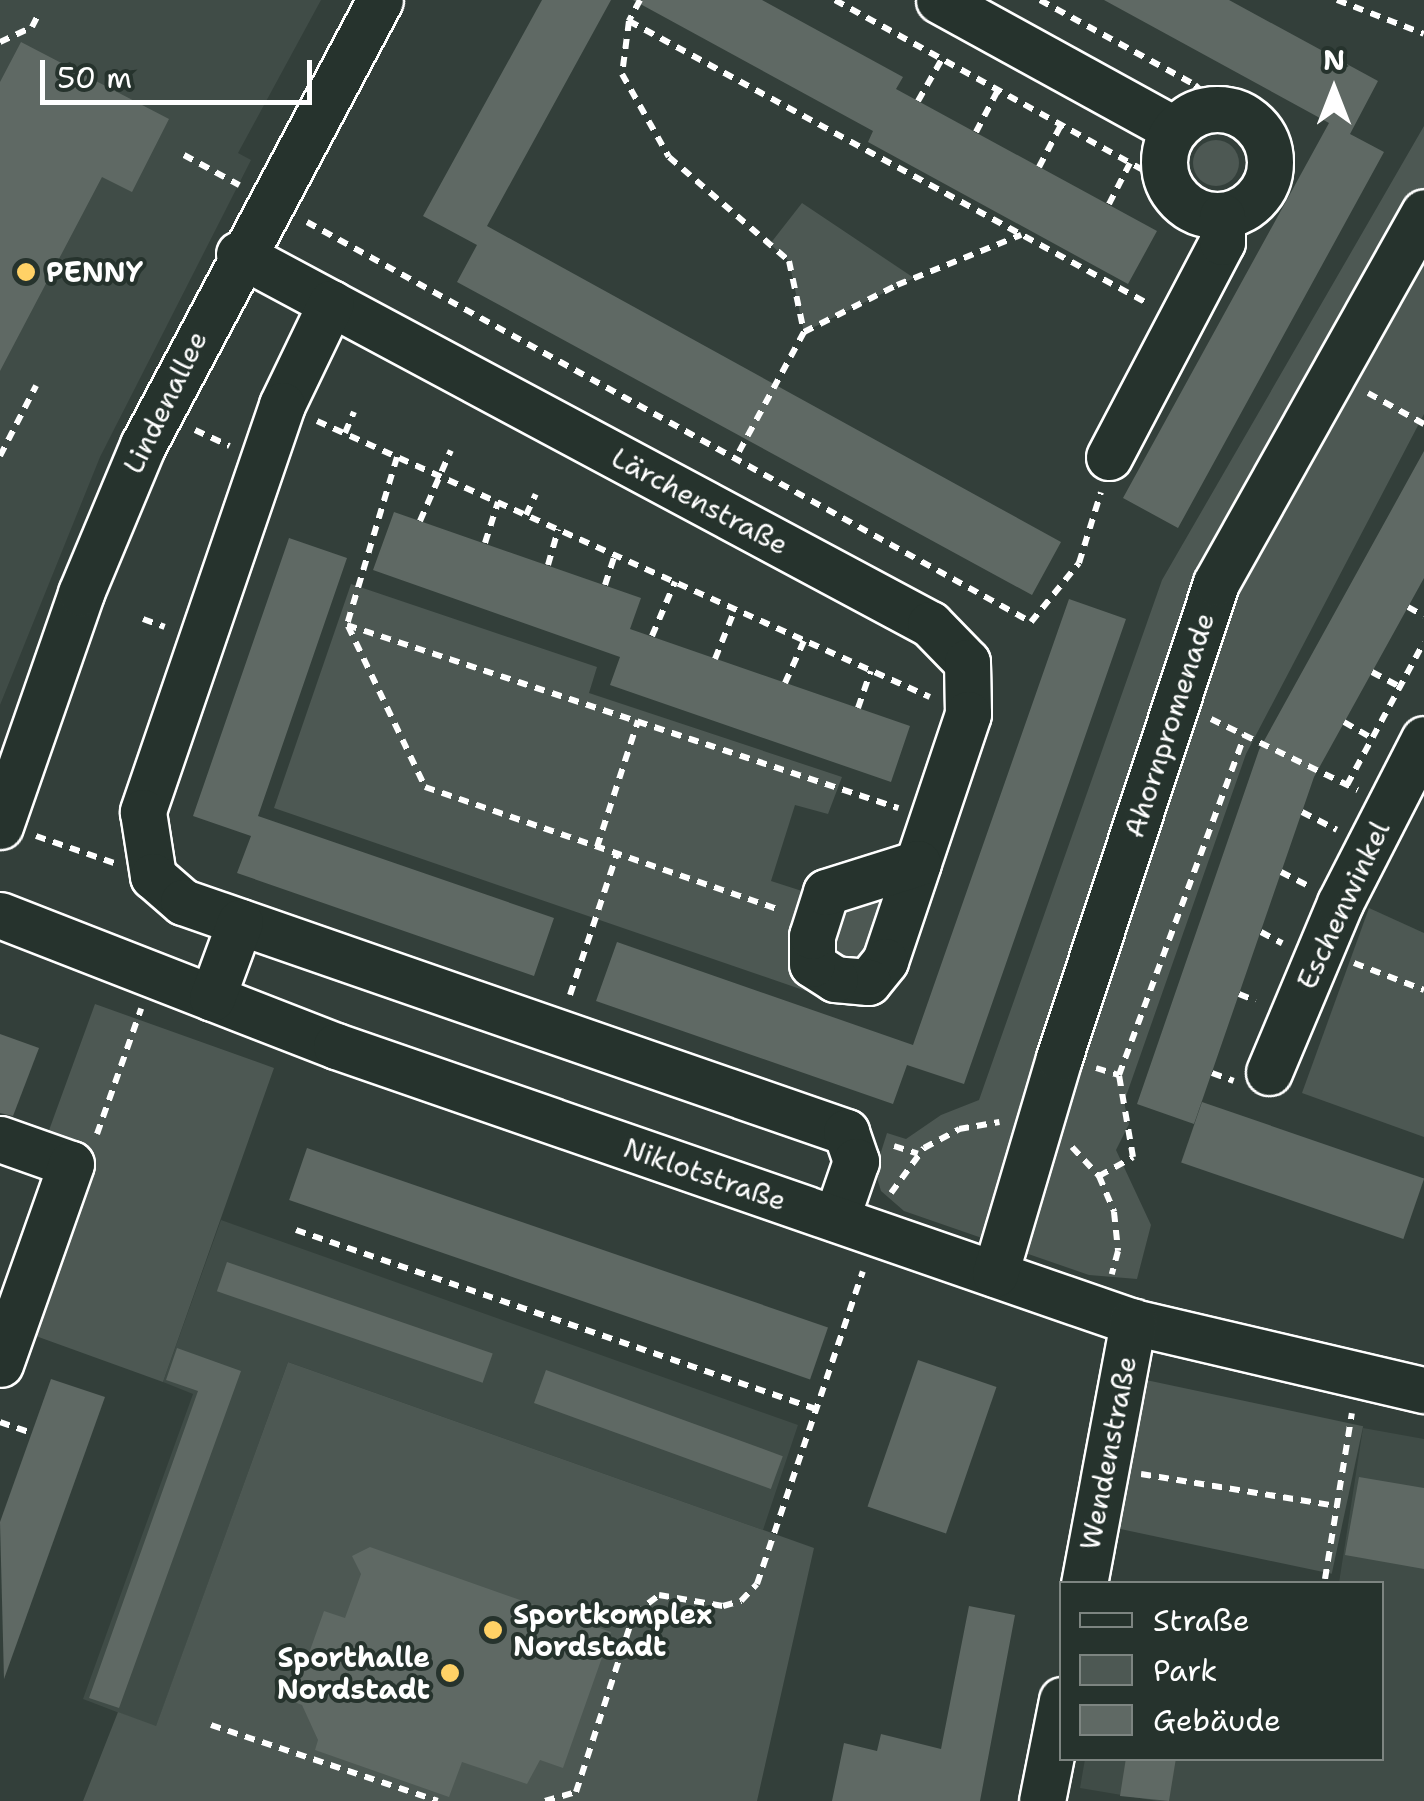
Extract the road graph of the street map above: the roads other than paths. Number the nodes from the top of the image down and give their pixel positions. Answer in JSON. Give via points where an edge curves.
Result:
{"nodes":[{"id":1,"x":380,"y":0,"type":"edge"},
{"id":2,"x":939,"y":0,"type":"edge"},
{"id":3,"x":1174,"y":130,"type":"junction"},
{"id":4,"x":1424,"y":212,"type":"edge"},
{"id":5,"x":1222,"y":216,"type":"junction"},
{"id":6,"x":239,"y":254,"type":"junction"},
{"id":7,"x":331,"y":303,"type":"junction"},
{"id":8,"x":1109,"y":457,"type":"road end"},
{"id":9,"x":1424,"y":740,"type":"edge"},
{"id":10,"x":0,"y":825,"type":"edge"},
{"id":11,"x":918,"y":863,"type":"junction"},
{"id":12,"x":0,"y":914,"type":"edge"},
{"id":13,"x":240,"y":922,"type":"junction"},
{"id":14,"x":212,"y":998,"type":"junction"},
{"id":15,"x":1269,"y":1072,"type":"dead end"},
{"id":16,"x":0,"y":1140,"type":"edge"},
{"id":17,"x":836,"y":1218,"type":"junction"},
{"id":18,"x":995,"y":1274,"type":"junction"},
{"id":19,"x":1133,"y":1322,"type":"junction"},
{"id":20,"x":0,"y":1364,"type":"edge"},
{"id":21,"x":1424,"y":1390,"type":"edge"},
{"id":22,"x":1085,"y":1581,"type":"edge"},
{"id":23,"x":1059,"y":1750,"type":"edge"},
{"id":24,"x":1056,"y":1799,"type":"edge"}],
"edges":[{"from":1,"to":6,"type":"street","name":"Lindenallee"},
{"from":2,"to":3,"type":"street"},
{"from":3,"to":5,"type":"street","via":[[1149,174],[1190,208]]},
{"from":3,"to":5,"type":"street","via":[[1203,110],[1253,122],[1270,153],[1270,170],[1254,202]]},
{"from":4,"to":18,"type":"street","name":"Ahornpromenade","via":[[1216,582]]},
{"from":5,"to":8,"type":"street","via":[[1222,242]]},
{"from":6,"to":7,"type":"street","name":"Lärchenstraße"},
{"from":6,"to":10,"type":"street","name":"Lindenallee","via":[[158,413],[87,578]]},
{"from":7,"to":11,"type":"street","name":"Lärchenstraße","via":[[930,624],[968,662],[968,714]]},
{"from":7,"to":13,"type":"street","via":[[282,405],[143,812],[153,876],[183,902]]},
{"from":9,"to":15,"type":"street","name":"Eschenwinkel","via":[[1320,950]]},
{"from":11,"to":11,"type":"street","name":"Lärchenstraße","via":[[826,892],[812,964],[835,979],[868,982],[885,961]]},
{"from":12,"to":14,"type":"street","name":"Niklotstraße"},
{"from":13,"to":14,"type":"street"},
{"from":13,"to":17,"type":"street","via":[[846,1132],[856,1161]]},
{"from":14,"to":17,"type":"street","name":"Niklotstraße"},
{"from":16,"to":20,"type":"street","via":[[71,1164]]},
{"from":17,"to":18,"type":"street","name":"Niklotstraße"},
{"from":18,"to":19,"type":"street","name":"Niklotstraße"},
{"from":19,"to":21,"type":"street","name":"Niklotstraße"},
{"from":19,"to":22,"type":"street","name":"Wendenstraße"},
{"from":23,"to":24,"type":"street"}]}
